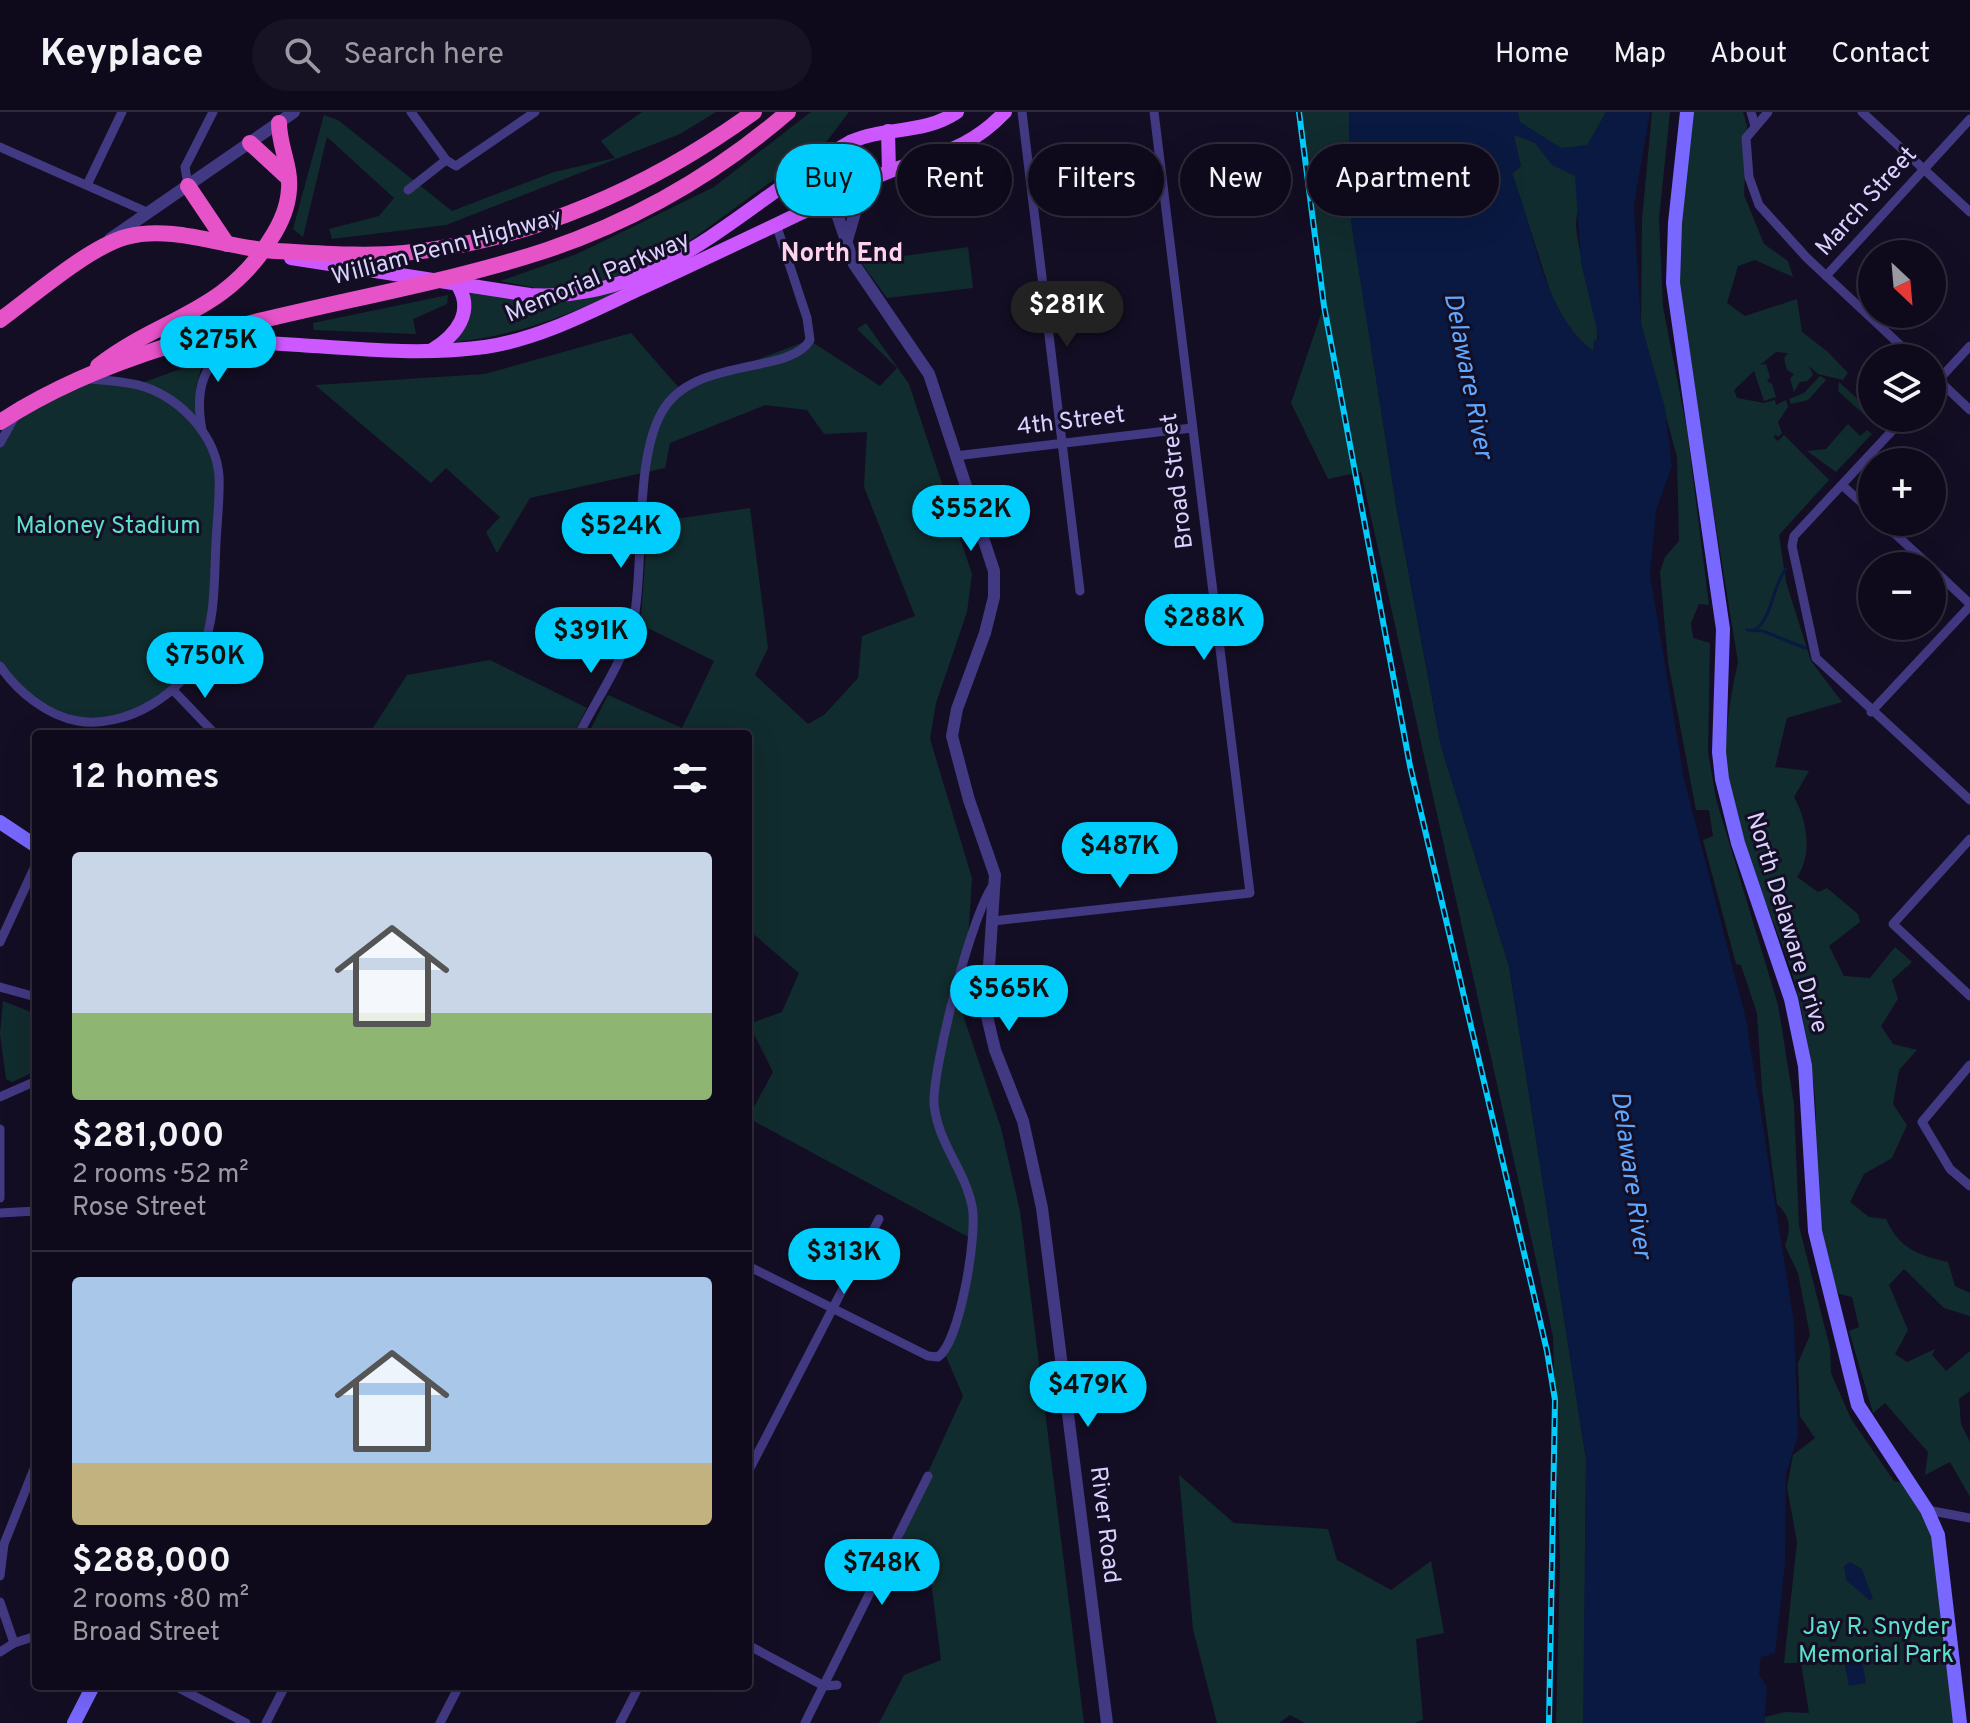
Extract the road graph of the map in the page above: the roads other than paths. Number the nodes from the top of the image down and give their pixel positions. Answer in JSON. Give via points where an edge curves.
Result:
{"nodes":[{"id":1,"x":122,"y":112,"type":"edge"},
{"id":2,"x":213,"y":112,"type":"edge"},
{"id":3,"x":294,"y":112,"type":"edge"},
{"id":4,"x":411,"y":112,"type":"edge"},
{"id":5,"x":535,"y":112,"type":"edge"},
{"id":6,"x":754,"y":112,"type":"edge"},
{"id":7,"x":788,"y":112,"type":"edge"},
{"id":8,"x":957,"y":112,"type":"edge"},
{"id":9,"x":1005,"y":112,"type":"edge"},
{"id":10,"x":1022,"y":112,"type":"edge"},
{"id":11,"x":1154,"y":112,"type":"edge"},
{"id":12,"x":1687,"y":112,"type":"edge"},
{"id":13,"x":1751,"y":112,"type":"edge"},
{"id":14,"x":1768,"y":112,"type":"edge"},
{"id":15,"x":1862,"y":112,"type":"edge"},
{"id":16,"x":1970,"y":119,"type":"edge"},
{"id":17,"x":279,"y":123,"type":"junction"},
{"id":18,"x":1755,"y":126,"type":"junction"},
{"id":19,"x":888,"y":131,"type":"junction"},
{"id":20,"x":250,"y":143,"type":"junction"},
{"id":21,"x":847,"y":144,"type":"edge"},
{"id":22,"x":0,"y":147,"type":"edge"},
{"id":23,"x":446,"y":160,"type":"junction"},
{"id":24,"x":1924,"y":169,"type":"junction"},
{"id":25,"x":889,"y":171,"type":"junction"},
{"id":26,"x":881,"y":175,"type":"edge"},
{"id":27,"x":289,"y":181,"type":"junction"},
{"id":28,"x":87,"y":185,"type":"junction"},
{"id":29,"x":188,"y":186,"type":"junction"},
{"id":30,"x":408,"y":190,"type":"dead end"},
{"id":31,"x":776,"y":192,"type":"edge"},
{"id":32,"x":750,"y":209,"type":"junction"},
{"id":33,"x":147,"y":212,"type":"junction"},
{"id":34,"x":1970,"y":212,"type":"edge"},
{"id":35,"x":793,"y":216,"type":"edge"},
{"id":36,"x":838,"y":216,"type":"edge"},
{"id":37,"x":854,"y":216,"type":"edge"},
{"id":38,"x":776,"y":224,"type":"junction"},
{"id":39,"x":760,"y":232,"type":"junction"},
{"id":40,"x":847,"y":240,"type":"junction"},
{"id":41,"x":227,"y":244,"type":"junction"},
{"id":42,"x":274,"y":244,"type":"junction"},
{"id":43,"x":99,"y":249,"type":"junction"},
{"id":44,"x":1826,"y":276,"type":"junction"},
{"id":45,"x":456,"y":279,"type":"junction"},
{"id":46,"x":0,"y":320,"type":"edge"},
{"id":47,"x":239,"y":340,"type":"junction"},
{"id":48,"x":182,"y":343,"type":"junction"},
{"id":49,"x":1899,"y":344,"type":"edge"},
{"id":50,"x":1970,"y":346,"type":"edge"},
{"id":51,"x":432,"y":350,"type":"junction"},
{"id":52,"x":1946,"y":369,"type":"edge"},
{"id":53,"x":84,"y":378,"type":"junction"},
{"id":54,"x":1946,"y":391,"type":"edge"},
{"id":55,"x":18,"y":410,"type":"junction"},
{"id":56,"x":1970,"y":410,"type":"edge"},
{"id":57,"x":0,"y":422,"type":"edge"},
{"id":58,"x":1192,"y":428,"type":"junction"},
{"id":59,"x":202,"y":430,"type":"junction"},
{"id":60,"x":1891,"y":432,"type":"edge"},
{"id":61,"x":0,"y":443,"type":"edge"},
{"id":62,"x":1062,"y":443,"type":"junction"},
{"id":63,"x":955,"y":456,"type":"junction"},
{"id":64,"x":1842,"y":485,"type":"junction"},
{"id":65,"x":1858,"y":499,"type":"edge"},
{"id":66,"x":1897,"y":536,"type":"edge"},
{"id":67,"x":1915,"y":552,"type":"edge"},
{"id":68,"x":1946,"y":582,"type":"edge"},
{"id":69,"x":1080,"y":591,"type":"dead end"},
{"id":70,"x":1970,"y":605,"type":"edge"},
{"id":71,"x":0,"y":666,"type":"edge"},
{"id":72,"x":173,"y":690,"type":"junction"},
{"id":73,"x":1871,"y":712,"type":"junction"},
{"id":74,"x":92,"y":722,"type":"junction"},
{"id":75,"x":91,"y":730,"type":"edge"},
{"id":76,"x":211,"y":730,"type":"edge"},
{"id":77,"x":581,"y":730,"type":"edge"},
{"id":78,"x":1970,"y":800,"type":"edge"},
{"id":79,"x":0,"y":822,"type":"edge"},
{"id":80,"x":1970,"y":839,"type":"edge"},
{"id":81,"x":32,"y":843,"type":"edge"},
{"id":82,"x":32,"y":873,"type":"edge"},
{"id":83,"x":995,"y":883,"type":"junction"},
{"id":84,"x":993,"y":921,"type":"junction"},
{"id":85,"x":0,"y":942,"type":"edge"},
{"id":86,"x":0,"y":987,"type":"edge"},
{"id":87,"x":32,"y":996,"type":"edge"},
{"id":88,"x":1970,"y":996,"type":"edge"},
{"id":89,"x":1970,"y":1065,"type":"edge"},
{"id":90,"x":32,"y":1083,"type":"edge"},
{"id":91,"x":0,"y":1097,"type":"edge"},
{"id":92,"x":0,"y":1129,"type":"edge"},
{"id":93,"x":1970,"y":1186,"type":"edge"},
{"id":94,"x":0,"y":1198,"type":"edge"},
{"id":95,"x":32,"y":1211,"type":"edge"},
{"id":96,"x":0,"y":1213,"type":"edge"},
{"id":97,"x":879,"y":1219,"type":"dead end"},
{"id":98,"x":752,"y":1268,"type":"edge"},
{"id":99,"x":831,"y":1308,"type":"junction"},
{"id":100,"x":752,"y":1464,"type":"edge"},
{"id":101,"x":32,"y":1474,"type":"edge"},
{"id":102,"x":928,"y":1476,"type":"dead end"},
{"id":103,"x":1927,"y":1510,"type":"junction"},
{"id":104,"x":1970,"y":1518,"type":"edge"},
{"id":105,"x":0,"y":1576,"type":"edge"},
{"id":106,"x":0,"y":1602,"type":"edge"},
{"id":107,"x":32,"y":1637,"type":"edge"},
{"id":108,"x":14,"y":1643,"type":"junction"},
{"id":109,"x":752,"y":1647,"type":"edge"},
{"id":110,"x":0,"y":1652,"type":"edge"},
{"id":111,"x":837,"y":1685,"type":"dead end"},
{"id":112,"x":824,"y":1686,"type":"junction"},
{"id":113,"x":91,"y":1690,"type":"edge"},
{"id":114,"x":183,"y":1690,"type":"edge"},
{"id":115,"x":283,"y":1690,"type":"edge"},
{"id":116,"x":457,"y":1690,"type":"edge"},
{"id":117,"x":637,"y":1690,"type":"edge"},
{"id":118,"x":74,"y":1723,"type":"edge"},
{"id":119,"x":246,"y":1723,"type":"edge"},
{"id":120,"x":266,"y":1723,"type":"edge"},
{"id":121,"x":440,"y":1723,"type":"edge"},
{"id":122,"x":620,"y":1723,"type":"edge"},
{"id":123,"x":805,"y":1723,"type":"edge"},
{"id":124,"x":1107,"y":1723,"type":"edge"},
{"id":125,"x":1960,"y":1723,"type":"edge"}],
"edges":[{"from":1,"to":28,"type":"street"},
{"from":2,"to":29,"type":"street","via":[[185,167]]},
{"from":3,"to":17,"type":"street"},
{"from":4,"to":23,"type":"street"},
{"from":5,"to":23,"type":"street","via":[[463,163],[451,166]]},
{"from":6,"to":42,"type":"highway","name":"William Penn Highway","via":[[649,178],[516,231],[403,253],[338,255]]},
{"from":7,"to":45,"type":"highway","name":"William Penn Highway","via":[[714,169],[643,210],[550,249]]},
{"from":8,"to":19,"type":"main road","name":"Memorial Parkway","via":[[925,128]]},
{"from":9,"to":25,"type":"main road","name":"Memorial Parkway","via":[[963,146]]},
{"from":10,"to":62,"type":"street"},
{"from":11,"to":58,"type":"street","name":"Broad Street"},
{"from":12,"to":103,"type":"main road","name":"North Delaware Drive","via":[[1673,283],[1723,629],[1722,779],[1791,999],[1805,1066],[1815,1231],[1848,1372],[1867,1421]]},
{"from":13,"to":18,"type":"street"},
{"from":14,"to":18,"type":"street"},
{"from":15,"to":24,"type":"street"},
{"from":16,"to":24,"type":"street","name":"March Street"},
{"from":17,"to":20,"type":"street"},
{"from":17,"to":27,"type":"highway"},
{"from":18,"to":44,"type":"street","via":[[1746,138],[1749,177],[1759,205]]},
{"from":19,"to":21,"type":"main road","name":"Memorial Parkway"},
{"from":19,"to":25,"type":"main road"},
{"from":20,"to":27,"type":"highway"},
{"from":20,"to":29,"type":"street"},
{"from":22,"to":28,"type":"street"},
{"from":23,"to":30,"type":"street"},
{"from":24,"to":34,"type":"street"},
{"from":24,"to":44,"type":"street","name":"March Street"},
{"from":25,"to":26,"type":"main road","name":"Memorial Parkway"},
{"from":27,"to":42,"type":"highway"},
{"from":28,"to":33,"type":"street"},
{"from":29,"to":33,"type":"street"},
{"from":29,"to":41,"type":"highway"},
{"from":31,"to":32,"type":"main road","name":"Memorial Parkway"},
{"from":32,"to":39,"type":"main road"},
{"from":32,"to":45,"type":"main road","name":"Memorial Parkway","via":[[659,269],[602,290],[539,295]]},
{"from":33,"to":43,"type":"street"},
{"from":35,"to":38,"type":"main road","name":"Memorial Parkway"},
{"from":36,"to":40,"type":"street","name":"River Road"},
{"from":37,"to":40,"type":"street"},
{"from":38,"to":39,"type":"main road","name":"Memorial Parkway"},
{"from":38,"to":77,"type":"street","via":[[810,340],[792,355],[708,376],[673,397],[652,435],[632,627]]},
{"from":39,"to":51,"type":"main road","name":"Memorial Parkway","via":[[542,332],[500,344]]},
{"from":40,"to":63,"type":"street","name":"River Road","via":[[854,264],[929,374]]},
{"from":41,"to":42,"type":"highway","name":"Memorial Parkway"},
{"from":41,"to":43,"type":"highway","name":"Memorial Parkway","via":[[151,234]]},
{"from":42,"to":45,"type":"main road","name":"Memorial Parkway","via":[[293,258]]},
{"from":42,"to":53,"type":"highway","via":[[217,298],[107,359]]},
{"from":43,"to":46,"type":"highway","name":"Memorial Parkway"},
{"from":44,"to":49,"type":"street"},
{"from":45,"to":48,"type":"highway","name":"William Penn Highway","via":[[417,284]]},
{"from":45,"to":51,"type":"main road","via":[[465,304],[461,321]]},
{"from":47,"to":48,"type":"main road","name":"Memorial Parkway"},
{"from":47,"to":51,"type":"main road","name":"Memorial Parkway"},
{"from":47,"to":59,"type":"street","via":[[217,356],[202,379]]},
{"from":48,"to":53,"type":"highway","name":"Memorial Parkway"},
{"from":50,"to":52,"type":"street"},
{"from":53,"to":55,"type":"highway","name":"Memorial Parkway"},
{"from":53,"to":59,"type":"street","via":[[154,391]]},
{"from":54,"to":56,"type":"street"},
{"from":55,"to":57,"type":"highway","name":"Memorial Parkway"},
{"from":55,"to":61,"type":"street"},
{"from":58,"to":62,"type":"street","name":"4th Street"},
{"from":58,"to":84,"type":"street","name":"Broad Street","via":[[1250,893]]},
{"from":59,"to":72,"type":"street","via":[[219,476],[212,613],[201,652]]},
{"from":60,"to":64,"type":"street"},
{"from":62,"to":63,"type":"street","name":"4th Street"},
{"from":62,"to":69,"type":"street"},
{"from":63,"to":83,"type":"street","name":"River Road","via":[[987,543],[995,585],[952,736]]},
{"from":64,"to":65,"type":"street"},
{"from":64,"to":73,"type":"street","via":[[1791,539],[1816,658]]},
{"from":66,"to":67,"type":"street"},
{"from":68,"to":70,"type":"street"},
{"from":70,"to":73,"type":"street"},
{"from":71,"to":74,"type":"street","via":[[12,683],[43,706]]},
{"from":72,"to":74,"type":"street","via":[[146,708]]},
{"from":72,"to":76,"type":"street"},
{"from":73,"to":78,"type":"street"},
{"from":74,"to":75,"type":"street"},
{"from":79,"to":81,"type":"main road"},
{"from":80,"to":88,"type":"street","via":[[1893,924]]},
{"from":82,"to":85,"type":"street"},
{"from":83,"to":84,"type":"street","name":"River Road"},
{"from":83,"to":99,"type":"street","via":[[984,898],[953,996],[934,1091],[940,1132],[974,1217],[957,1322],[942,1355],[928,1356]]},
{"from":84,"to":124,"type":"street","name":"River Road","via":[[986,1012],[1029,1143],[1042,1208]]},
{"from":86,"to":87,"type":"street"},
{"from":89,"to":93,"type":"street","via":[[1922,1122],[1950,1169]]},
{"from":90,"to":91,"type":"street"},
{"from":92,"to":94,"type":"street"},
{"from":95,"to":96,"type":"street"},
{"from":97,"to":99,"type":"street"},
{"from":98,"to":99,"type":"street"},
{"from":99,"to":100,"type":"street"},
{"from":101,"to":105,"type":"street","via":[[4,1544]]},
{"from":102,"to":112,"type":"street"},
{"from":103,"to":104,"type":"street"},
{"from":103,"to":125,"type":"main road","name":"North Delaware Drive","via":[[1945,1575]]},
{"from":106,"to":108,"type":"street"},
{"from":107,"to":108,"type":"street"},
{"from":108,"to":110,"type":"street"},
{"from":109,"to":112,"type":"street"},
{"from":111,"to":112,"type":"street"},
{"from":112,"to":123,"type":"street"},
{"from":113,"to":118,"type":"main road"},
{"from":114,"to":119,"type":"street"},
{"from":115,"to":120,"type":"street"},
{"from":116,"to":121,"type":"street"},
{"from":117,"to":122,"type":"street"}]}
